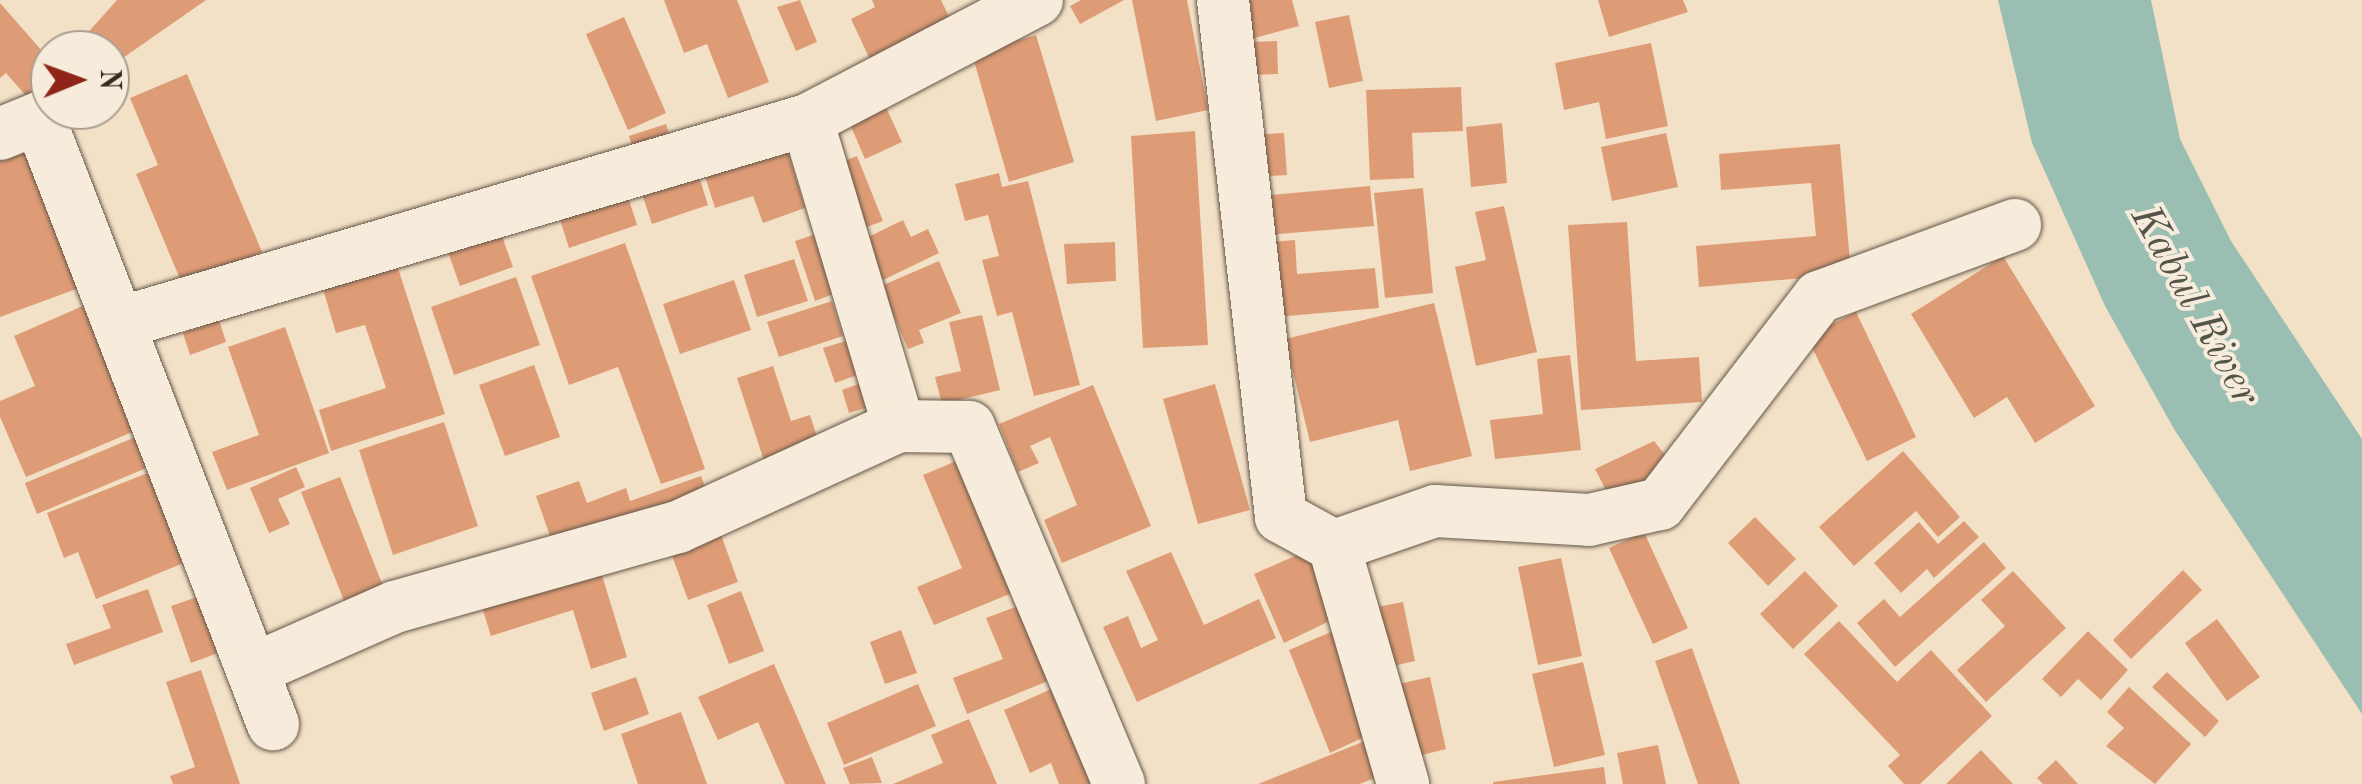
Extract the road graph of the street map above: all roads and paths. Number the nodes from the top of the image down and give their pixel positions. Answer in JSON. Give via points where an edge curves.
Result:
{"nodes":[{"id":1,"x":1037,"y":0,"type":"edge"},
{"id":2,"x":1223,"y":0,"type":"edge"},
{"id":3,"x":807,"y":120,"type":"junction"},
{"id":4,"x":0,"y":134,"type":"edge"},
{"id":5,"x":2015,"y":225,"type":"dead end"},
{"id":6,"x":123,"y":322,"type":"junction"},
{"id":7,"x":899,"y":426,"type":"junction"},
{"id":8,"x":1334,"y":546,"type":"junction"},
{"id":9,"x":252,"y":670,"type":"junction"},
{"id":10,"x":273,"y":724,"type":"dead end"},
{"id":11,"x":1119,"y":784,"type":"edge"},
{"id":12,"x":1403,"y":784,"type":"edge"}],
"edges":[{"from":1,"to":3,"type":"street"},
{"from":2,"to":8,"type":"street","via":[[1281,517]]},
{"from":3,"to":6,"type":"street"},
{"from":3,"to":7,"type":"street"},
{"from":4,"to":6,"type":"street","via":[[39,118]]},
{"from":5,"to":8,"type":"street","via":[[1819,297],[1711,448],[1660,504],[1589,520],[1435,512]]},
{"from":6,"to":9,"type":"street"},
{"from":7,"to":9,"type":"street","via":[[678,527],[395,607]]},
{"from":7,"to":11,"type":"street","via":[[970,427]]},
{"from":8,"to":12,"type":"street"},
{"from":9,"to":10,"type":"street"}]}
